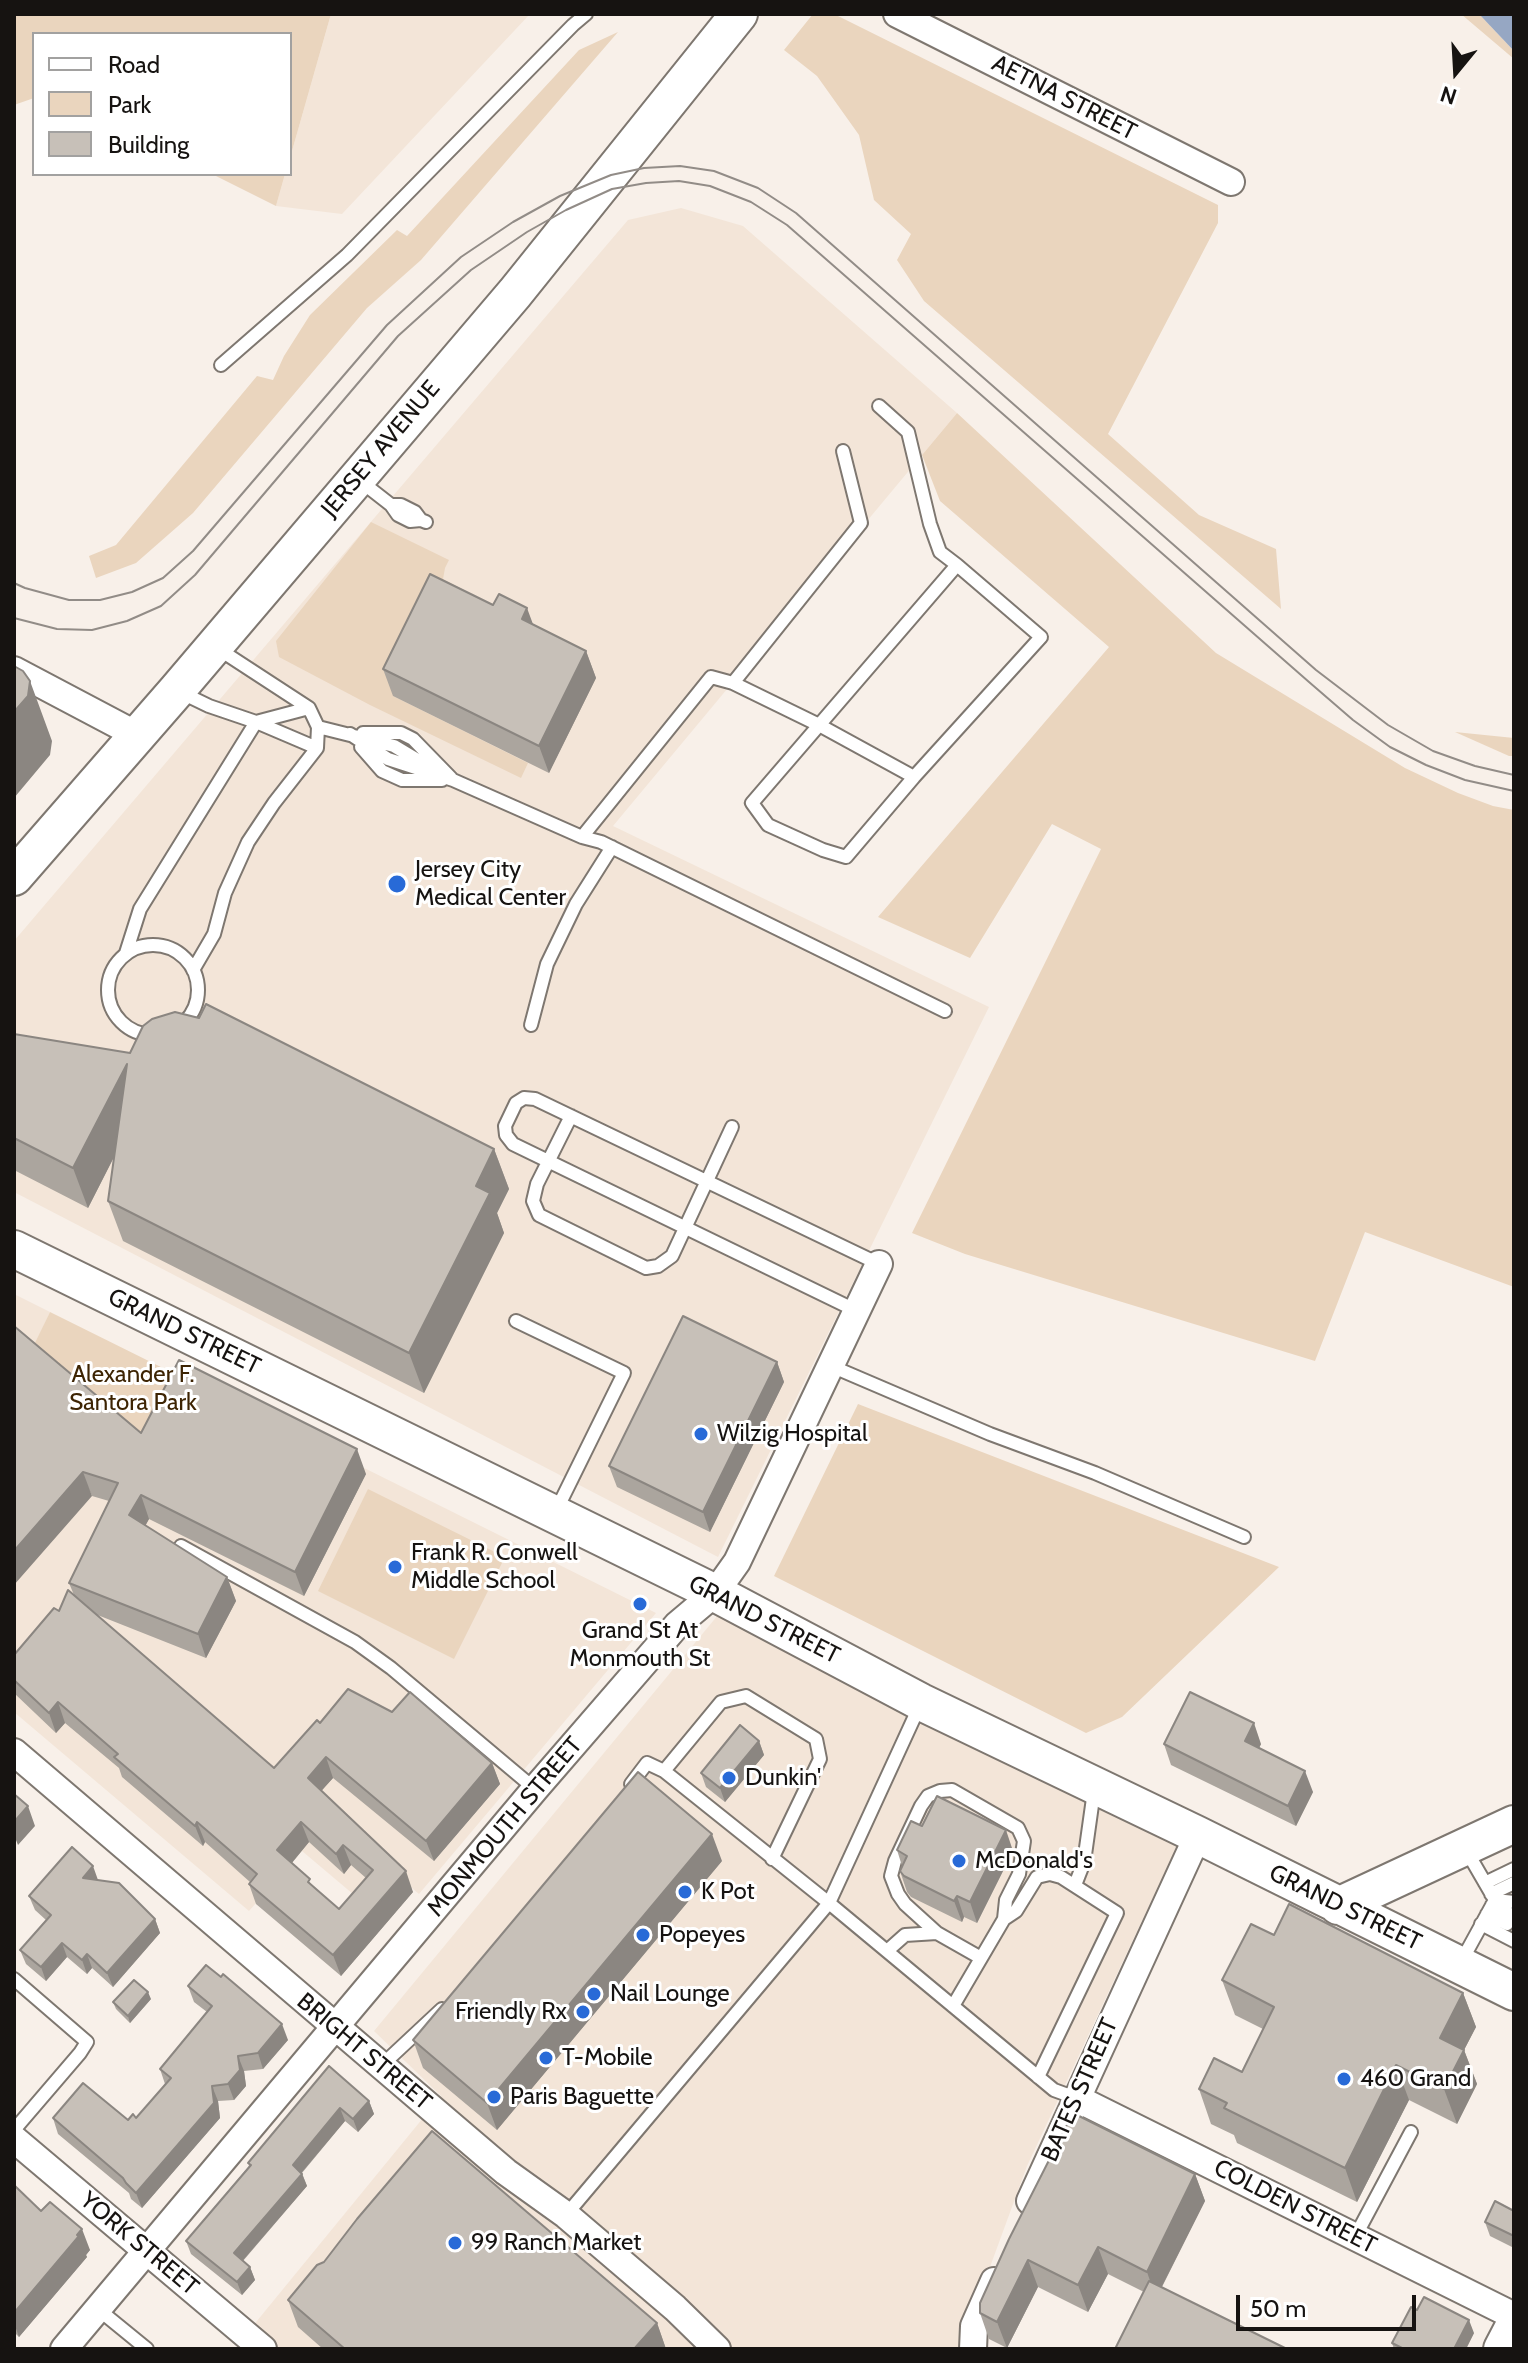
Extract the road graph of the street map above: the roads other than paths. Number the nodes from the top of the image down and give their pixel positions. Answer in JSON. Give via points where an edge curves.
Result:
{"nodes":[{"id":1,"x":586,"y":14,"type":"edge"},
{"id":2,"x":739,"y":14,"type":"edge"},
{"id":3,"x":897,"y":14,"type":"edge"},
{"id":4,"x":1231,"y":182,"type":"dead end"},
{"id":5,"x":221,"y":365,"type":"dead end"},
{"id":6,"x":879,"y":406,"type":"dead end"},
{"id":7,"x":843,"y":451,"type":"dead end"},
{"id":8,"x":356,"y":478,"type":"junction"},
{"id":9,"x":424,"y":522,"type":"dead end"},
{"id":10,"x":957,"y":565,"type":"junction"},
{"id":11,"x":214,"y":647,"type":"junction"},
{"id":12,"x":14,"y":670,"type":"edge"},
{"id":13,"x":733,"y":683,"type":"junction"},
{"id":14,"x":177,"y":690,"type":"junction"},
{"id":15,"x":309,"y":708,"type":"junction"},
{"id":16,"x":256,"y":722,"type":"junction"},
{"id":17,"x":819,"y":725,"type":"junction"},
{"id":18,"x":318,"y":727,"type":"junction"},
{"id":19,"x":350,"y":734,"type":"junction"},
{"id":20,"x":137,"y":735,"type":"junction"},
{"id":21,"x":317,"y":748,"type":"junction"},
{"id":22,"x":914,"y":777,"type":"junction"},
{"id":23,"x":453,"y":780,"type":"junction"},
{"id":24,"x":582,"y":837,"type":"junction"},
{"id":25,"x":612,"y":847,"type":"junction"},
{"id":26,"x":14,"y":877,"type":"edge"},
{"id":27,"x":126,"y":953,"type":"junction"},
{"id":28,"x":193,"y":970,"type":"junction"},
{"id":29,"x":945,"y":1011,"type":"dead end"},
{"id":30,"x":531,"y":1025,"type":"dead end"},
{"id":31,"x":571,"y":1116,"type":"junction"},
{"id":32,"x":732,"y":1127,"type":"dead end"},
{"id":33,"x":549,"y":1161,"type":"junction"},
{"id":34,"x":707,"y":1181,"type":"junction"},
{"id":35,"x":687,"y":1226,"type":"junction"},
{"id":36,"x":14,"y":1249,"type":"edge"},
{"id":37,"x":879,"y":1264,"type":"joint"},
{"id":38,"x":857,"y":1311,"type":"junction"},
{"id":39,"x":516,"y":1321,"type":"dead end"},
{"id":40,"x":831,"y":1366,"type":"junction"},
{"id":41,"x":553,"y":1516,"type":"junction"},
{"id":42,"x":1244,"y":1537,"type":"dead end"},
{"id":43,"x":181,"y":1546,"type":"edge"},
{"id":44,"x":715,"y":1593,"type":"junction"},
{"id":45,"x":921,"y":1702,"type":"junction"},
{"id":46,"x":14,"y":1752,"type":"edge"},
{"id":47,"x":664,"y":1771,"type":"junction"},
{"id":48,"x":1095,"y":1786,"type":"junction"},
{"id":49,"x":535,"y":1789,"type":"junction"},
{"id":50,"x":620,"y":1798,"type":"edge"},
{"id":51,"x":1514,"y":1824,"type":"edge"},
{"id":52,"x":1198,"y":1835,"type":"junction"},
{"id":53,"x":1464,"y":1847,"type":"junction"},
{"id":54,"x":772,"y":1859,"type":"junction"},
{"id":55,"x":1514,"y":1869,"type":"edge"},
{"id":56,"x":1514,"y":1883,"type":"edge"},
{"id":57,"x":1075,"y":1885,"type":"junction"},
{"id":58,"x":829,"y":1903,"type":"junction"},
{"id":59,"x":1498,"y":1905,"type":"edge"},
{"id":60,"x":1338,"y":1906,"type":"junction"},
{"id":61,"x":1004,"y":1919,"type":"junction"},
{"id":62,"x":937,"y":1933,"type":"junction"},
{"id":63,"x":1514,"y":1941,"type":"edge"},
{"id":64,"x":887,"y":1951,"type":"junction"},
{"id":65,"x":981,"y":1958,"type":"junction"},
{"id":66,"x":1459,"y":1965,"type":"junction"},
{"id":67,"x":14,"y":1979,"type":"edge"},
{"id":68,"x":1514,"y":1992,"type":"edge"},
{"id":69,"x":457,"y":1995,"type":"edge"},
{"id":70,"x":953,"y":2006,"type":"junction"},
{"id":71,"x":336,"y":2028,"type":"junction"},
{"id":72,"x":381,"y":2066,"type":"junction"},
{"id":73,"x":1038,"y":2077,"type":"junction"},
{"id":74,"x":1076,"y":2098,"type":"junction"},
{"id":75,"x":14,"y":2130,"type":"edge"},
{"id":76,"x":1411,"y":2132,"type":"dead end"},
{"id":77,"x":14,"y":2139,"type":"edge"},
{"id":78,"x":566,"y":2215,"type":"junction"},
{"id":79,"x":1019,"y":2226,"type":"edge"},
{"id":80,"x":1355,"y":2237,"type":"junction"},
{"id":81,"x":147,"y":2250,"type":"junction"},
{"id":82,"x":1006,"y":2255,"type":"edge"},
{"id":83,"x":98,"y":2309,"type":"junction"},
{"id":84,"x":1514,"y":2316,"type":"edge"},
{"id":85,"x":1514,"y":2326,"type":"edge"},
{"id":86,"x":64,"y":2349,"type":"edge"},
{"id":87,"x":147,"y":2349,"type":"edge"},
{"id":88,"x":263,"y":2349,"type":"edge"},
{"id":89,"x":717,"y":2349,"type":"edge"},
{"id":90,"x":973,"y":2349,"type":"edge"},
{"id":91,"x":1502,"y":2349,"type":"edge"}],
"edges":[{"from":1,"to":5,"type":"lane","via":[[347,255]]},
{"from":2,"to":8,"type":"main road","name":"JERSEY AVENUE","via":[[515,293]]},
{"from":3,"to":4,"type":"street","name":"AETNA STREET"},
{"from":6,"to":10,"type":"lane","via":[[908,432],[940,552]]},
{"from":7,"to":13,"type":"lane","via":[[861,523]]},
{"from":8,"to":9,"type":"lane","via":[[398,515]]},
{"from":8,"to":11,"type":"main road","name":"JERSEY AVENUE"},
{"from":10,"to":17,"type":"lane"},
{"from":10,"to":22,"type":"lane","via":[[1041,637]]},
{"from":11,"to":14,"type":"main road","name":"JERSEY AVENUE"},
{"from":11,"to":15,"type":"lane"},
{"from":12,"to":20,"type":"street"},
{"from":13,"to":17,"type":"lane"},
{"from":13,"to":24,"type":"lane","via":[[711,677]]},
{"from":14,"to":16,"type":"lane"},
{"from":14,"to":20,"type":"main road","name":"JERSEY AVENUE"},
{"from":15,"to":16,"type":"lane"},
{"from":15,"to":18,"type":"lane"},
{"from":16,"to":21,"type":"lane"},
{"from":16,"to":27,"type":"lane","via":[[140,909]]},
{"from":17,"to":22,"type":"lane"},
{"from":17,"to":22,"type":"lane","via":[[752,803],[768,825],[846,857]]},
{"from":18,"to":19,"type":"lane"},
{"from":18,"to":21,"type":"lane"},
{"from":19,"to":23,"type":"lane","via":[[401,733]]},
{"from":19,"to":23,"type":"lane","via":[[382,771],[402,780]]},
{"from":20,"to":26,"type":"main road","name":"JERSEY AVENUE"},
{"from":21,"to":28,"type":"lane","via":[[248,842],[214,934]]},
{"from":23,"to":24,"type":"lane"},
{"from":24,"to":25,"type":"lane"},
{"from":25,"to":29,"type":"lane"},
{"from":25,"to":30,"type":"lane","via":[[547,964]]},
{"from":27,"to":28,"type":"lane","via":[[163,946]]},
{"from":27,"to":28,"type":"lane","via":[[109,977],[111,1006],[118,1019],[144,1033],[173,1030],[185,1021],[197,995]]},
{"from":31,"to":33,"type":"lane"},
{"from":31,"to":33,"type":"lane","via":[[535,1099],[516,1103],[506,1135],[513,1144]]},
{"from":31,"to":34,"type":"lane"},
{"from":32,"to":34,"type":"lane"},
{"from":33,"to":35,"type":"lane"},
{"from":33,"to":35,"type":"lane","via":[[533,1201],[539,1215],[613,1253],[646,1268],[658,1266],[672,1256]]},
{"from":34,"to":35,"type":"lane"},
{"from":34,"to":37,"type":"lane"},
{"from":35,"to":38,"type":"lane"},
{"from":36,"to":41,"type":"main road","name":"GRAND STREET"},
{"from":37,"to":38,"type":"street","name":"MONMOUTH STREET"},
{"from":38,"to":40,"type":"street","name":"MONMOUTH STREET"},
{"from":39,"to":41,"type":"lane","via":[[624,1373]]},
{"from":40,"to":42,"type":"lane"},
{"from":40,"to":44,"type":"street","name":"MONMOUTH STREET","via":[[737,1562]]},
{"from":41,"to":44,"type":"main road","name":"GRAND STREET"},
{"from":43,"to":49,"type":"lane","via":[[355,1642]]},
{"from":44,"to":45,"type":"main road","name":"GRAND STREET"},
{"from":44,"to":49,"type":"street","name":"MONMOUTH STREET","via":[[677,1625]]},
{"from":45,"to":48,"type":"main road","name":"GRAND STREET"},
{"from":45,"to":58,"type":"lane"},
{"from":46,"to":71,"type":"street","name":"BRIGHT STREET"},
{"from":47,"to":50,"type":"lane","via":[[647,1763]]},
{"from":47,"to":54,"type":"lane"},
{"from":47,"to":54,"type":"lane","via":[[721,1702],[746,1696],[816,1739],[820,1759]]},
{"from":48,"to":52,"type":"main road","name":"GRAND STREET"},
{"from":48,"to":57,"type":"lane","via":[[1084,1862]]},
{"from":49,"to":71,"type":"street","name":"MONMOUTH STREET"},
{"from":51,"to":53,"type":"main road"},
{"from":52,"to":60,"type":"main road","name":"GRAND STREET"},
{"from":52,"to":74,"type":"street","name":"BATES STREET"},
{"from":53,"to":59,"type":"lane"},
{"from":53,"to":60,"type":"main road"},
{"from":54,"to":58,"type":"lane"},
{"from":55,"to":59,"type":"lane"},
{"from":56,"to":59,"type":"lane"},
{"from":57,"to":61,"type":"lane","via":[[1050,1874],[1037,1877],[1016,1911]]},
{"from":57,"to":73,"type":"lane","via":[[1117,1913]]},
{"from":58,"to":64,"type":"lane"},
{"from":58,"to":78,"type":"lane"},
{"from":59,"to":63,"type":"lane"},
{"from":59,"to":66,"type":"lane"},
{"from":60,"to":66,"type":"main road","name":"GRAND STREET"},
{"from":61,"to":62,"type":"lane","via":[[1006,1900],[1019,1874],[1024,1841],[1018,1828],[952,1790],[940,1791],[921,1806],[891,1876],[905,1904]]},
{"from":61,"to":65,"type":"lane"},
{"from":62,"to":64,"type":"lane","via":[[905,1935]]},
{"from":62,"to":65,"type":"lane"},
{"from":64,"to":70,"type":"lane"},
{"from":65,"to":70,"type":"lane"},
{"from":66,"to":68,"type":"main road","name":"GRAND STREET"},
{"from":67,"to":75,"type":"lane","via":[[87,2042]]},
{"from":69,"to":72,"type":"lane"},
{"from":70,"to":73,"type":"lane"},
{"from":71,"to":72,"type":"street","name":"BRIGHT STREET"},
{"from":71,"to":81,"type":"street","name":"MONMOUTH STREET"},
{"from":72,"to":78,"type":"street","name":"BRIGHT STREET","via":[[450,2134]]},
{"from":73,"to":74,"type":"lane"},
{"from":74,"to":79,"type":"street","name":"BATES STREET"},
{"from":74,"to":80,"type":"street","name":"COLDEN STREET"},
{"from":76,"to":80,"type":"lane"},
{"from":77,"to":81,"type":"street","name":"YORK STREET"},
{"from":78,"to":89,"type":"street","name":"BRIGHT STREET"},
{"from":80,"to":84,"type":"street","name":"COLDEN STREET"},
{"from":81,"to":83,"type":"street","name":"MONMOUTH STREET"},
{"from":81,"to":88,"type":"street","name":"YORK STREET"},
{"from":82,"to":90,"type":"street","via":[[974,2326]]},
{"from":83,"to":86,"type":"street","name":"MONMOUTH STREET"},
{"from":83,"to":87,"type":"lane"},
{"from":85,"to":91,"type":"main road"}]}
